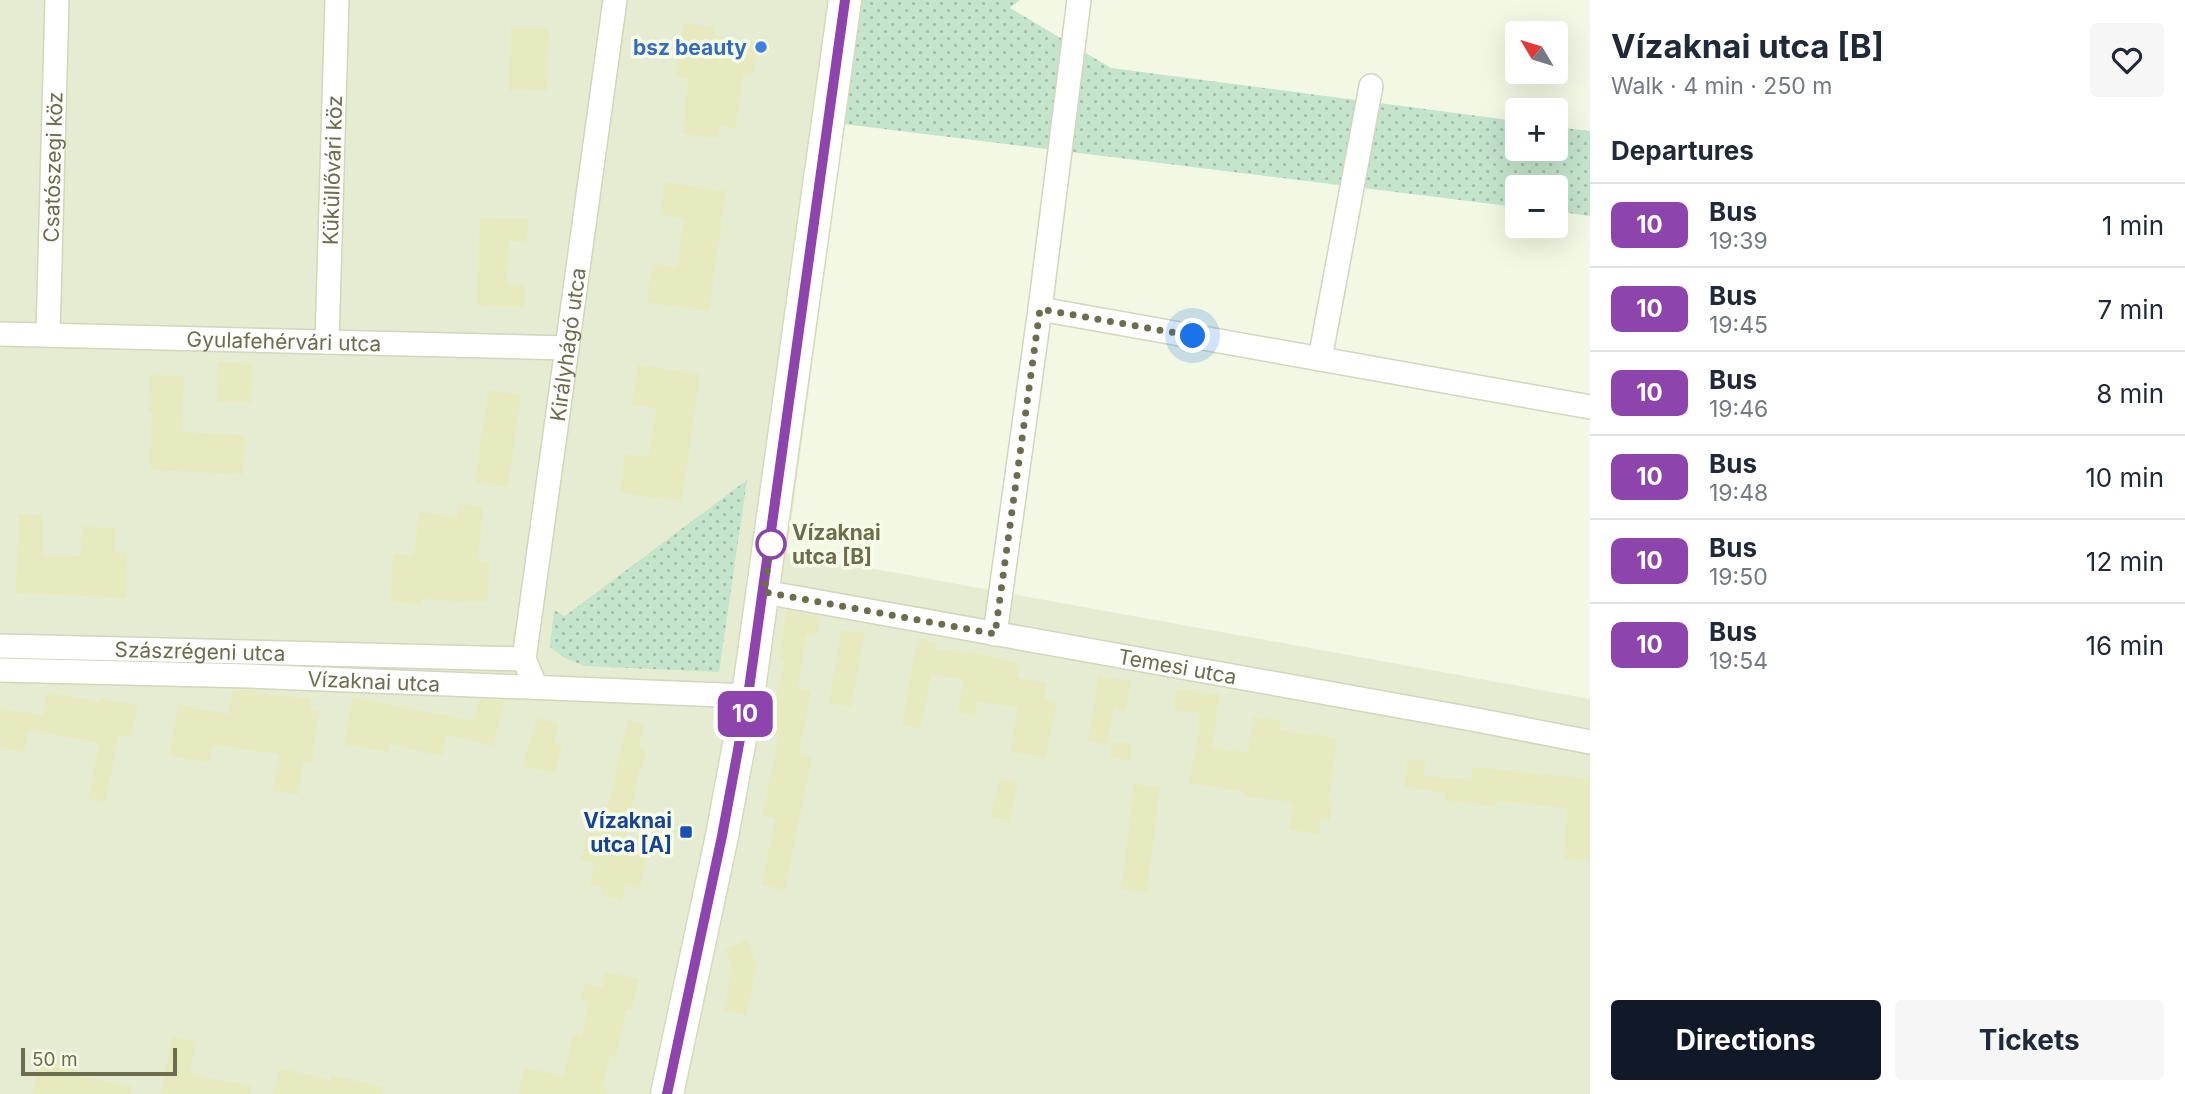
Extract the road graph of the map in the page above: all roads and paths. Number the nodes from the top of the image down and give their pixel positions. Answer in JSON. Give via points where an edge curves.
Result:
{"nodes":[{"id":1,"x":57,"y":0,"type":"edge"},
{"id":2,"x":337,"y":0,"type":"edge"},
{"id":3,"x":615,"y":0,"type":"edge"},
{"id":4,"x":1079,"y":0,"type":"edge"},
{"id":5,"x":838,"y":2,"type":"edge"},
{"id":6,"x":1371,"y":86,"type":"dead end"},
{"id":7,"x":1040,"y":309,"type":"junction"},
{"id":8,"x":0,"y":334,"type":"edge"},
{"id":9,"x":48,"y":335,"type":"junction"},
{"id":10,"x":327,"y":342,"type":"junction"},
{"id":11,"x":567,"y":348,"type":"junction"},
{"id":12,"x":1321,"y":359,"type":"junction"},
{"id":13,"x":1590,"y":407,"type":"edge"},
{"id":14,"x":764,"y":592,"type":"junction"},
{"id":15,"x":995,"y":634,"type":"junction"},
{"id":16,"x":0,"y":646,"type":"edge"},
{"id":17,"x":524,"y":659,"type":"junction"},
{"id":18,"x":0,"y":670,"type":"edge"},
{"id":19,"x":536,"y":687,"type":"junction"},
{"id":20,"x":748,"y":696,"type":"junction"},
{"id":21,"x":1590,"y":742,"type":"edge"},
{"id":22,"x":667,"y":1094,"type":"edge"}],
"edges":[{"from":1,"to":9,"type":"street","name":"Csatószegi köz"},
{"from":2,"to":10,"type":"street","name":"Küküllővári köz"},
{"from":3,"to":11,"type":"street","name":"Királyhágó utca"},
{"from":4,"to":7,"type":"street"},
{"from":5,"to":14,"type":"main road"},
{"from":6,"to":12,"type":"street"},
{"from":7,"to":12,"type":"street"},
{"from":7,"to":15,"type":"street"},
{"from":8,"to":9,"type":"street","name":"Gyulafehérvári utca"},
{"from":9,"to":10,"type":"street","name":"Gyulafehérvári utca"},
{"from":10,"to":11,"type":"street","name":"Gyulafehérvári utca"},
{"from":11,"to":17,"type":"street","name":"Királyhágó utca"},
{"from":12,"to":13,"type":"street"},
{"from":14,"to":15,"type":"street","name":"Temesi utca"},
{"from":14,"to":20,"type":"main road"},
{"from":15,"to":21,"type":"street","name":"Temesi utca"},
{"from":16,"to":17,"type":"street","name":"Szászrégeni utca"},
{"from":17,"to":19,"type":"street"},
{"from":18,"to":19,"type":"street","name":"Vízaknai utca"},
{"from":19,"to":20,"type":"street","name":"Vízaknai utca"},
{"from":20,"to":22,"type":"main road"}]}
